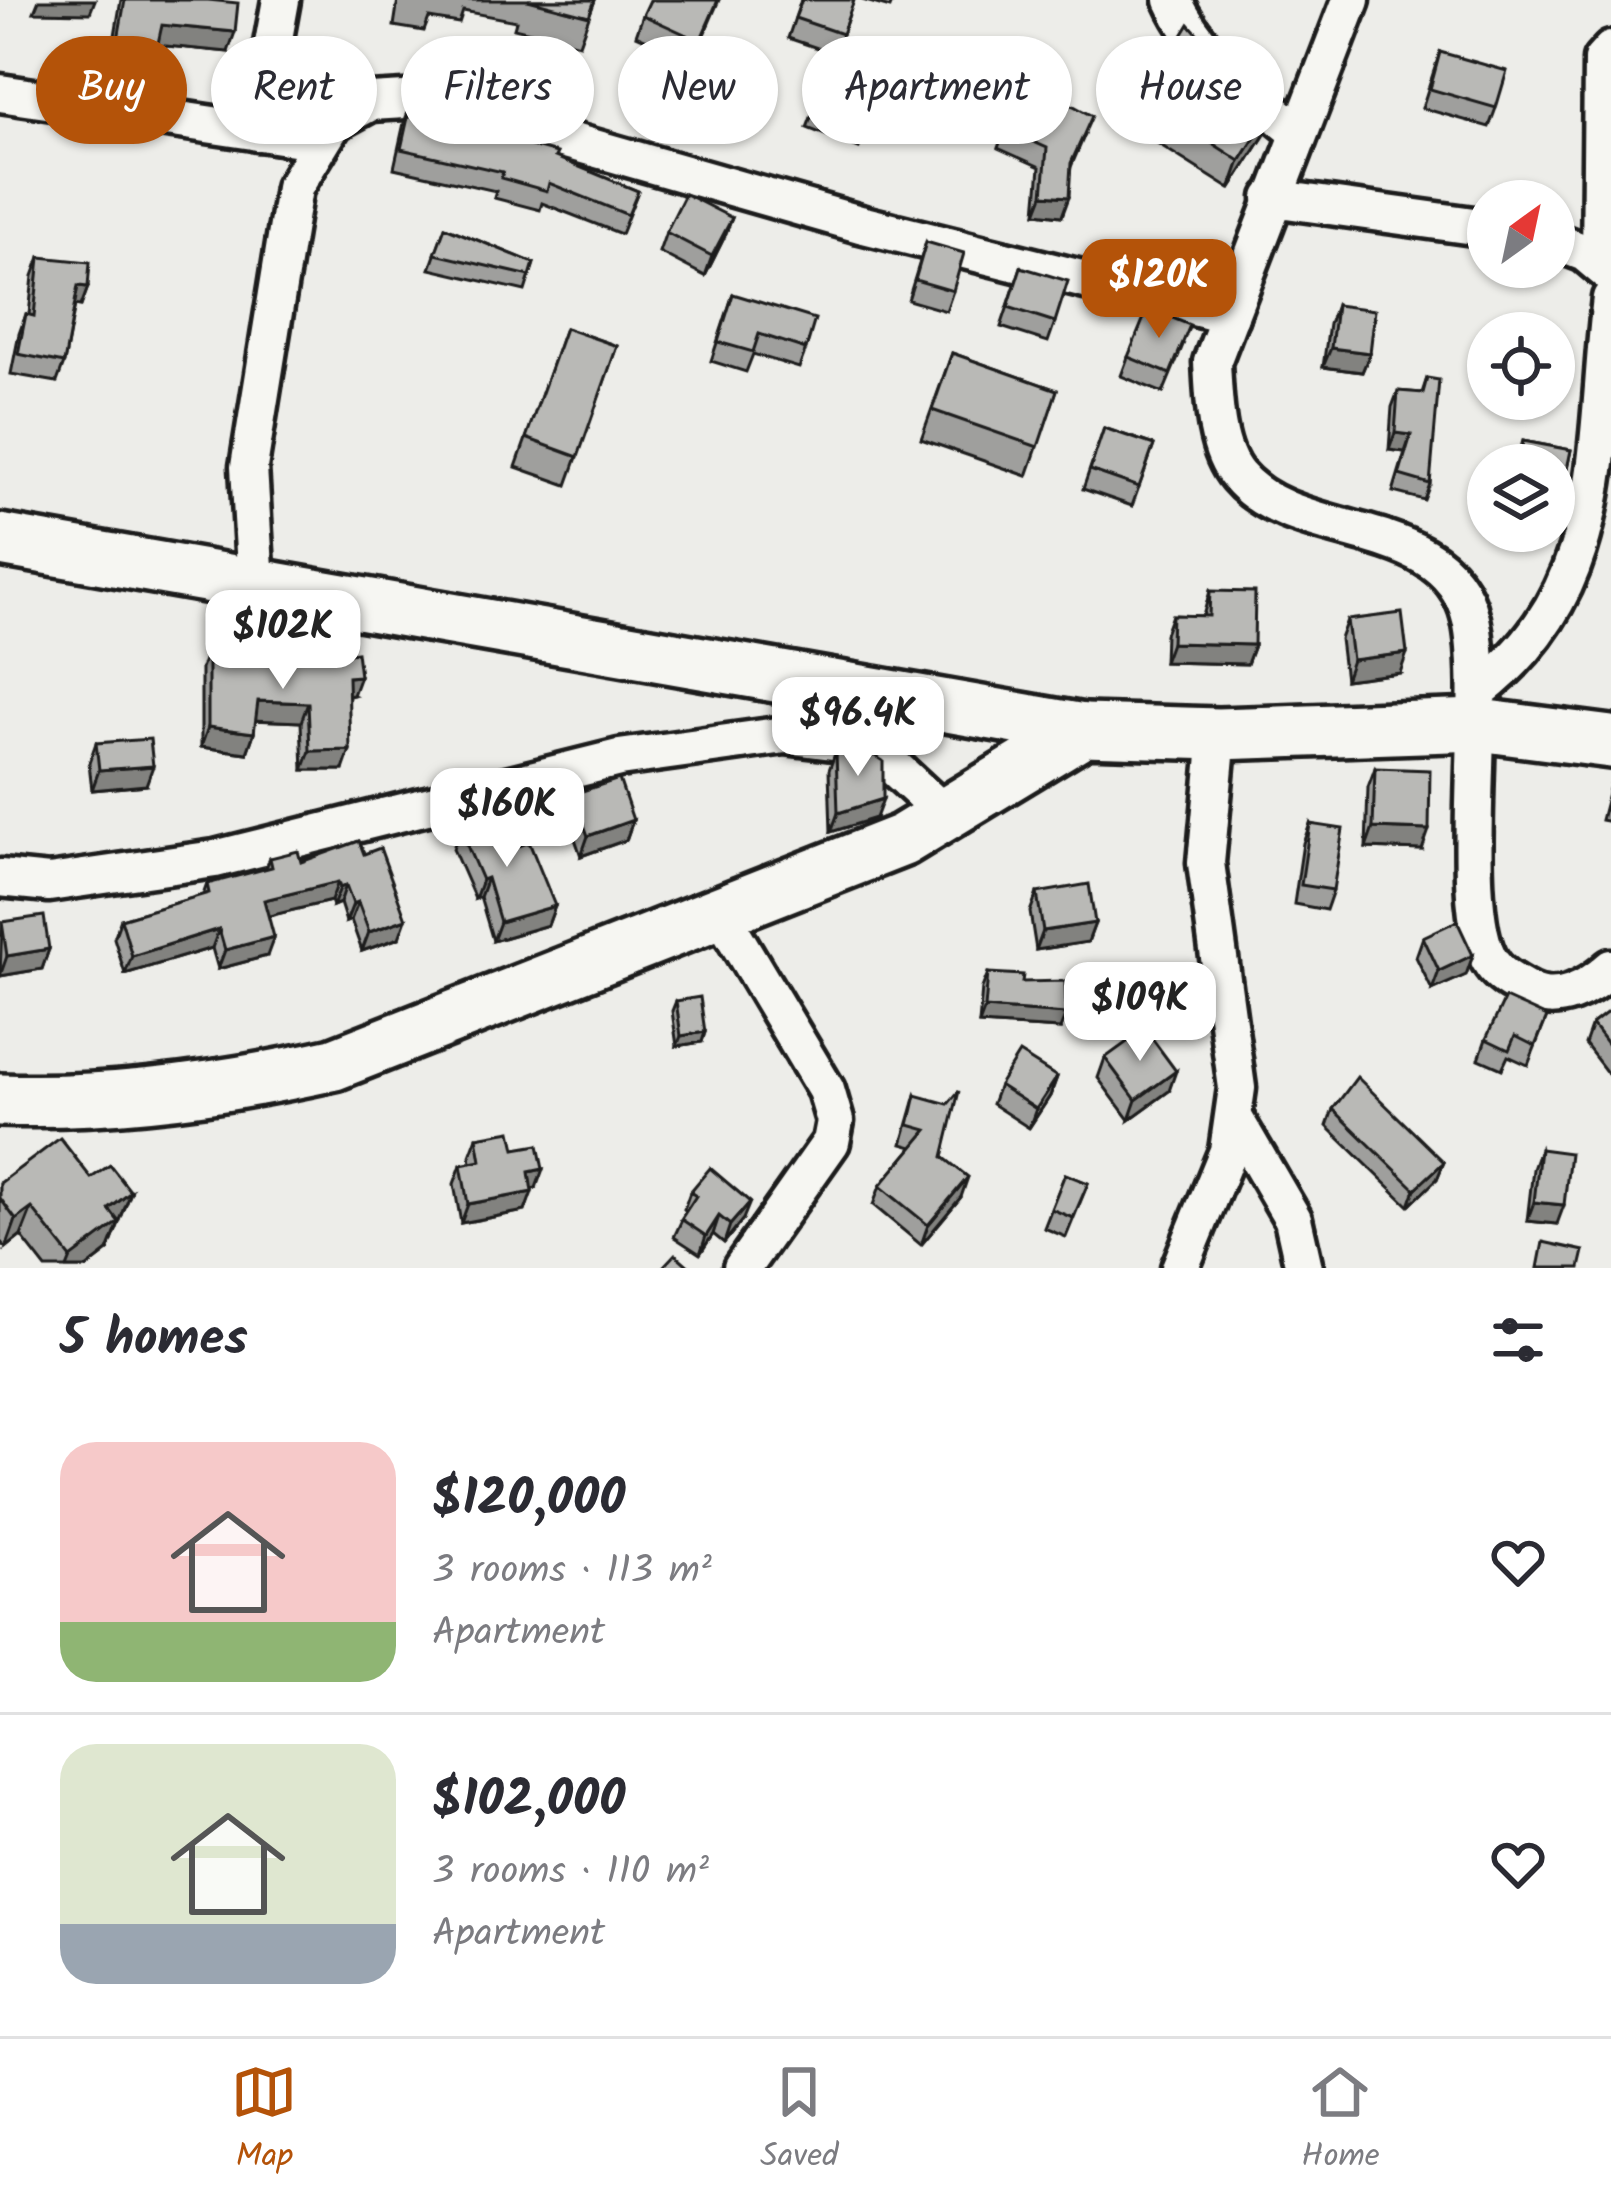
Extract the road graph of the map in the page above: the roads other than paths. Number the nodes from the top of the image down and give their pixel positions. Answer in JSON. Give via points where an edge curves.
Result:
{"nodes":[{"id":1,"x":281,"y":0,"type":"edge"},
{"id":2,"x":1174,"y":0,"type":"edge"},
{"id":3,"x":1351,"y":0,"type":"edge"},
{"id":4,"x":274,"y":36,"type":"edge"},
{"id":5,"x":1611,"y":50,"type":"edge"},
{"id":6,"x":0,"y":93,"type":"edge"},
{"id":7,"x":377,"y":102,"type":"edge"},
{"id":8,"x":211,"y":125,"type":"edge"},
{"id":9,"x":1299,"y":133,"type":"junction"},
{"id":10,"x":318,"y":144,"type":"edge"},
{"id":11,"x":1273,"y":197,"type":"junction"},
{"id":12,"x":1467,"y":225,"type":"edge"},
{"id":13,"x":1575,"y":256,"type":"edge"},
{"id":14,"x":1607,"y":279,"type":"edge"},
{"id":15,"x":1230,"y":316,"type":"junction"},
{"id":16,"x":0,"y":540,"type":"edge"},
{"id":17,"x":256,"y":585,"type":"junction"},
{"id":18,"x":1478,"y":709,"type":"junction"},
{"id":19,"x":1084,"y":730,"type":"junction"},
{"id":20,"x":1218,"y":734,"type":"junction"},
{"id":21,"x":1611,"y":742,"type":"edge"},
{"id":22,"x":948,"y":817,"type":"junction"},
{"id":23,"x":0,"y":878,"type":"edge"},
{"id":24,"x":722,"y":914,"type":"junction"},
{"id":25,"x":1611,"y":968,"type":"edge"},
{"id":26,"x":0,"y":1100,"type":"edge"},
{"id":27,"x":1236,"y":1121,"type":"junction"},
{"id":28,"x":742,"y":1268,"type":"edge"},
{"id":29,"x":1180,"y":1268,"type":"edge"},
{"id":30,"x":1304,"y":1268,"type":"edge"}],
"edges":[{"from":1,"to":4,"type":"street"},
{"from":2,"to":9,"type":"street","via":[[1233,79]]},
{"from":3,"to":9,"type":"street"},
{"from":5,"to":14,"type":"street","via":[[1602,60]]},
{"from":6,"to":8,"type":"street"},
{"from":7,"to":15,"type":"street","via":[[422,99],[860,224]]},
{"from":9,"to":11,"type":"street"},
{"from":10,"to":17,"type":"street","via":[[294,188],[249,467]]},
{"from":11,"to":12,"type":"street"},
{"from":11,"to":15,"type":"street"},
{"from":13,"to":14,"type":"street"},
{"from":14,"to":18,"type":"street","via":[[1594,511],[1540,631]]},
{"from":15,"to":18,"type":"street","via":[[1212,362],[1215,417],[1236,475],[1276,504],[1426,556],[1471,616]]},
{"from":16,"to":17,"type":"street"},
{"from":17,"to":19,"type":"street"},
{"from":18,"to":20,"type":"street"},
{"from":18,"to":21,"type":"street"},
{"from":18,"to":25,"type":"street","via":[[1476,895],[1492,964],[1540,997],[1569,995]]},
{"from":19,"to":20,"type":"street"},
{"from":19,"to":22,"type":"street"},
{"from":20,"to":27,"type":"street","via":[[1206,863]]},
{"from":22,"to":23,"type":"street","via":[[882,755],[784,735],[619,758],[215,859],[49,883]]},
{"from":22,"to":24,"type":"street"},
{"from":24,"to":26,"type":"street","via":[[334,1064],[132,1095]]},
{"from":24,"to":28,"type":"street","via":[[826,1090],[836,1121],[831,1142]]},
{"from":27,"to":29,"type":"street"},
{"from":27,"to":30,"type":"street","via":[[1293,1219]]}]}
